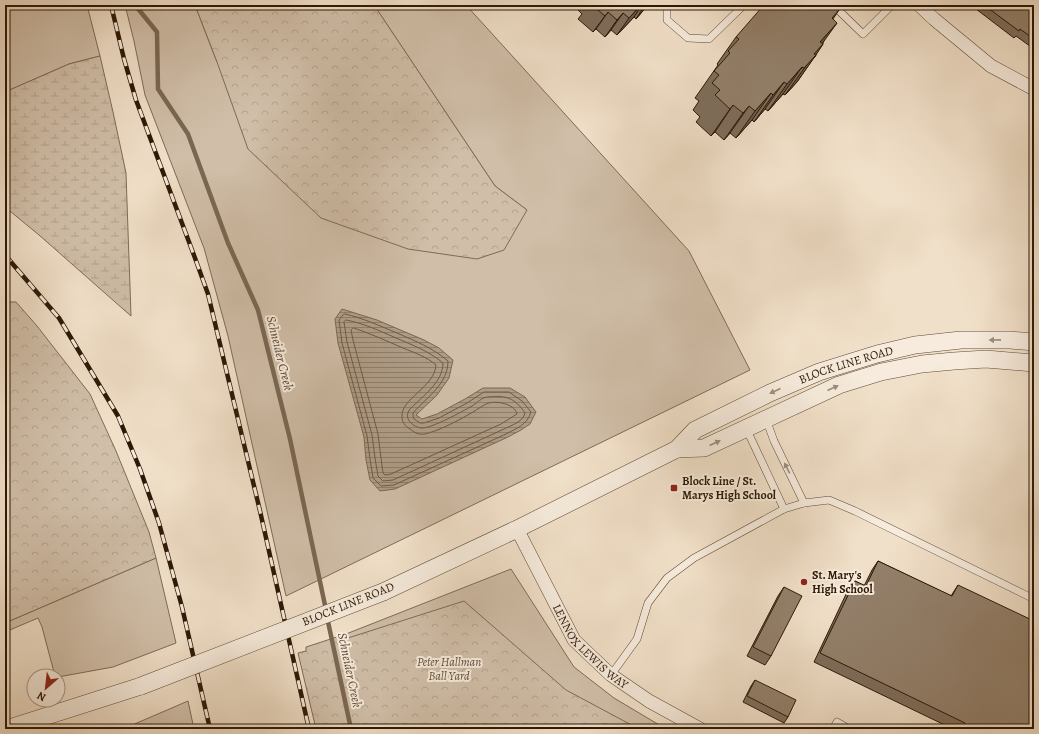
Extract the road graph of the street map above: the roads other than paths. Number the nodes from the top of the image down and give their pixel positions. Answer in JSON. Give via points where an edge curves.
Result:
{"nodes":[{"id":1,"x":668,"y":5,"type":"edge"},
{"id":2,"x":744,"y":5,"type":"edge"},
{"id":3,"x":833,"y":5,"type":"edge"},
{"id":4,"x":892,"y":5,"type":"edge"},
{"id":5,"x":919,"y":5,"type":"edge"},
{"id":6,"x":1034,"y":89,"type":"edge"},
{"id":7,"x":1034,"y":342,"type":"edge"},
{"id":8,"x":1034,"y":362,"type":"edge"},
{"id":9,"x":766,"y":419,"type":"junction"},
{"id":10,"x":746,"y":428,"type":"junction"},
{"id":11,"x":678,"y":449,"type":"junction"},
{"id":12,"x":804,"y":504,"type":"junction"},
{"id":13,"x":784,"y":509,"type":"junction"},
{"id":14,"x":517,"y":529,"type":"junction"},
{"id":15,"x":1034,"y":599,"type":"edge"},
{"id":16,"x":611,"y":675,"type":"junction"},
{"id":17,"x":6,"y":729,"type":"edge"},
{"id":18,"x":700,"y":729,"type":"edge"},
{"id":19,"x":833,"y":729,"type":"edge"},
{"id":20,"x":849,"y":729,"type":"edge"}],
"edges":[{"from":1,"to":2,"type":"lane","via":[[667,20],[688,38],[709,39]]},
{"from":3,"to":4,"type":"lane","via":[[863,34]]},
{"from":5,"to":6,"type":"street","via":[[991,66]]},
{"from":7,"to":11,"type":"street","name":"BLOCK LINE ROAD","one_way":true,"via":[[961,340],[916,345],[877,354],[819,372],[770,393],[696,430]]},
{"from":9,"to":8,"type":"street","name":"BLOCK LINE ROAD","one_way":true,"via":[[839,385],[881,372],[954,361],[986,359]]},
{"from":9,"to":10,"type":"street","name":"BLOCK LINE ROAD"},
{"from":12,"to":9,"type":"lane","one_way":true},
{"from":11,"to":10,"type":"street","name":"BLOCK LINE ROAD","one_way":true,"via":[[704,448]]},
{"from":10,"to":13,"type":"lane"},
{"from":11,"to":14,"type":"street","name":"BLOCK LINE ROAD"},
{"from":12,"to":13,"type":"lane"},
{"from":12,"to":15,"type":"lane","via":[[829,500]]},
{"from":13,"to":16,"type":"lane","via":[[694,558],[666,578],[648,603],[637,639]]},
{"from":14,"to":16,"type":"street","name":"LENNOX LEWIS WAY","via":[[574,640]]},
{"from":14,"to":17,"type":"street","name":"BLOCK LINE ROAD","bridge":true,"via":[[382,592],[141,686]]},
{"from":16,"to":18,"type":"street","name":"LENNOX LEWIS WAY","via":[[649,701]]},
{"from":19,"to":20,"type":"lane","via":[[837,722]]}]}
